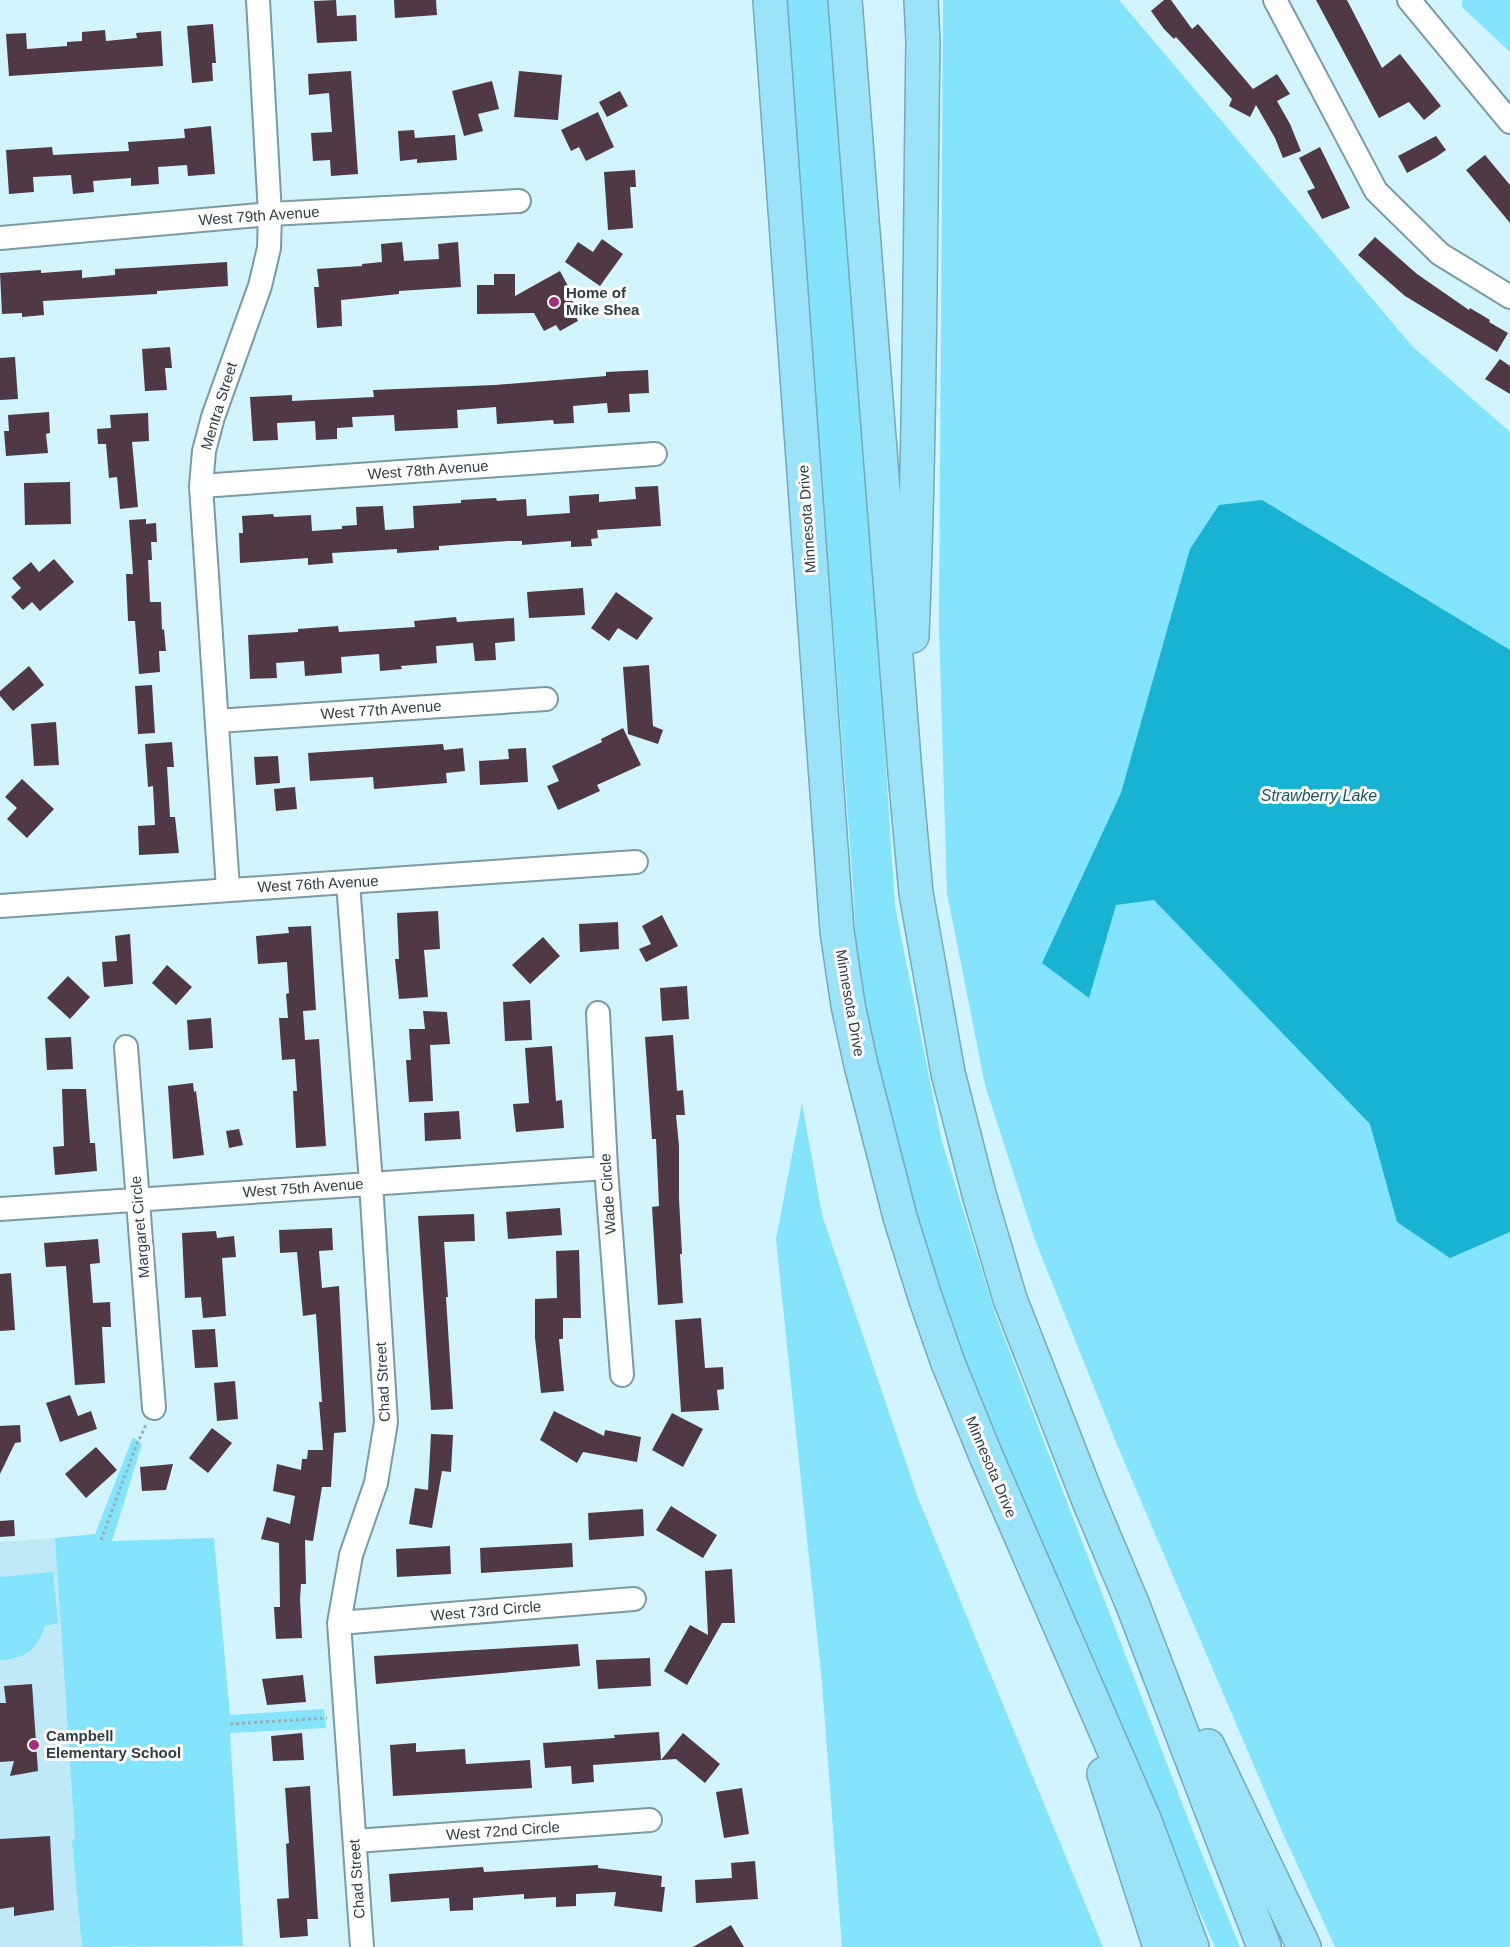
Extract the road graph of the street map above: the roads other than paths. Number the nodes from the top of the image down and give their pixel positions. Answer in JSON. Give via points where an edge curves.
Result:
{"nodes":[{"id":1,"x":258,"y":0,"type":"edge"},
{"id":2,"x":770,"y":0,"type":"edge"},
{"id":3,"x":845,"y":0,"type":"edge"},
{"id":4,"x":921,"y":0,"type":"edge"},
{"id":5,"x":1275,"y":0,"type":"edge"},
{"id":6,"x":1409,"y":0,"type":"edge"},
{"id":7,"x":1510,"y":122,"type":"edge"},
{"id":8,"x":519,"y":201,"type":"dead end"},
{"id":9,"x":270,"y":214,"type":"junction"},
{"id":10,"x":0,"y":238,"type":"edge"},
{"id":11,"x":1510,"y":297,"type":"edge"},
{"id":12,"x":655,"y":454,"type":"dead end"},
{"id":13,"x":201,"y":486,"type":"junction"},
{"id":14,"x":546,"y":699,"type":"dead end"},
{"id":15,"x":217,"y":721,"type":"junction"},
{"id":16,"x":905,"y":773,"type":"junction"},
{"id":17,"x":636,"y":861,"type":"dead end"},
{"id":18,"x":348,"y":883,"type":"junction"},
{"id":19,"x":228,"y":890,"type":"junction"},
{"id":20,"x":0,"y":906,"type":"edge"},
{"id":21,"x":598,"y":1013,"type":"dead end"},
{"id":22,"x":126,"y":1047,"type":"dead end"},
{"id":23,"x":606,"y":1168,"type":"junction"},
{"id":24,"x":371,"y":1183,"type":"junction"},
{"id":25,"x":137,"y":1200,"type":"junction"},
{"id":26,"x":0,"y":1209,"type":"edge"},
{"id":27,"x":622,"y":1375,"type":"dead end"},
{"id":28,"x":154,"y":1408,"type":"road end"},
{"id":29,"x":1042,"y":1587,"type":"junction"},
{"id":30,"x":634,"y":1599,"type":"dead end"},
{"id":31,"x":1132,"y":1602,"type":"junction"},
{"id":32,"x":339,"y":1623,"type":"junction"},
{"id":33,"x":650,"y":1820,"type":"dead end"},
{"id":34,"x":355,"y":1842,"type":"junction"},
{"id":35,"x":362,"y":1947,"type":"edge"},
{"id":36,"x":1160,"y":1947,"type":"edge"},
{"id":37,"x":1192,"y":1947,"type":"edge"},
{"id":38,"x":1264,"y":1947,"type":"edge"},
{"id":39,"x":1304,"y":1947,"type":"edge"}],
"edges":[{"from":1,"to":9,"type":"street","name":"Mentra Street"},
{"from":2,"to":29,"type":"highway","name":"Minnesota Drive","via":[[837,931],[848,1005],[900,1217],[925,1297],[948,1363]]},
{"from":3,"to":16,"type":"highway"},
{"from":4,"to":16,"type":"highway","via":[[918,492]]},
{"from":5,"to":11,"type":"street","via":[[1376,191],[1440,254]]},
{"from":6,"to":7,"type":"street"},
{"from":8,"to":9,"type":"street","name":"West 79th Avenue"},
{"from":9,"to":10,"type":"street","name":"West 79th Avenue"},
{"from":9,"to":13,"type":"street","name":"Mentra Street","via":[[269,248],[260,286],[213,417],[204,451]]},
{"from":12,"to":13,"type":"street","name":"West 78th Avenue"},
{"from":13,"to":15,"type":"street","name":"Mentra Street"},
{"from":14,"to":15,"type":"street","name":"West 77th Avenue"},
{"from":15,"to":19,"type":"street","name":"Mentra Street"},
{"from":16,"to":31,"type":"highway","via":[[916,893],[928,967],[948,1072],[979,1194],[1010,1299]]},
{"from":17,"to":18,"type":"street","name":"West 76th Avenue"},
{"from":18,"to":19,"type":"street","name":"West 76th Avenue"},
{"from":18,"to":24,"type":"street","name":"Chad Street"},
{"from":19,"to":20,"type":"street","name":"West 76th Avenue"},
{"from":21,"to":23,"type":"street","name":"Wade Circle"},
{"from":22,"to":25,"type":"street","name":"Margaret Circle"},
{"from":23,"to":24,"type":"street","name":"West 75th Avenue"},
{"from":23,"to":27,"type":"street","name":"Wade Circle"},
{"from":24,"to":25,"type":"street","name":"West 75th Avenue"},
{"from":24,"to":32,"type":"street","name":"Chad Street","via":[[386,1422],[376,1483],[351,1555]]},
{"from":25,"to":26,"type":"street","name":"West 75th Avenue"},
{"from":25,"to":28,"type":"street","name":"Margaret Circle"},
{"from":29,"to":36,"type":"highway"},
{"from":29,"to":37,"type":"highway","name":"Minnesota Drive","via":[[1144,1819]]},
{"from":30,"to":32,"type":"street","name":"West 73rd Circle"},
{"from":31,"to":38,"type":"highway"},
{"from":31,"to":39,"type":"highway","via":[[1169,1664]]},
{"from":32,"to":34,"type":"street","name":"Chad Street"},
{"from":33,"to":34,"type":"street","name":"West 72nd Circle"},
{"from":34,"to":35,"type":"street","name":"Chad Street"}]}
